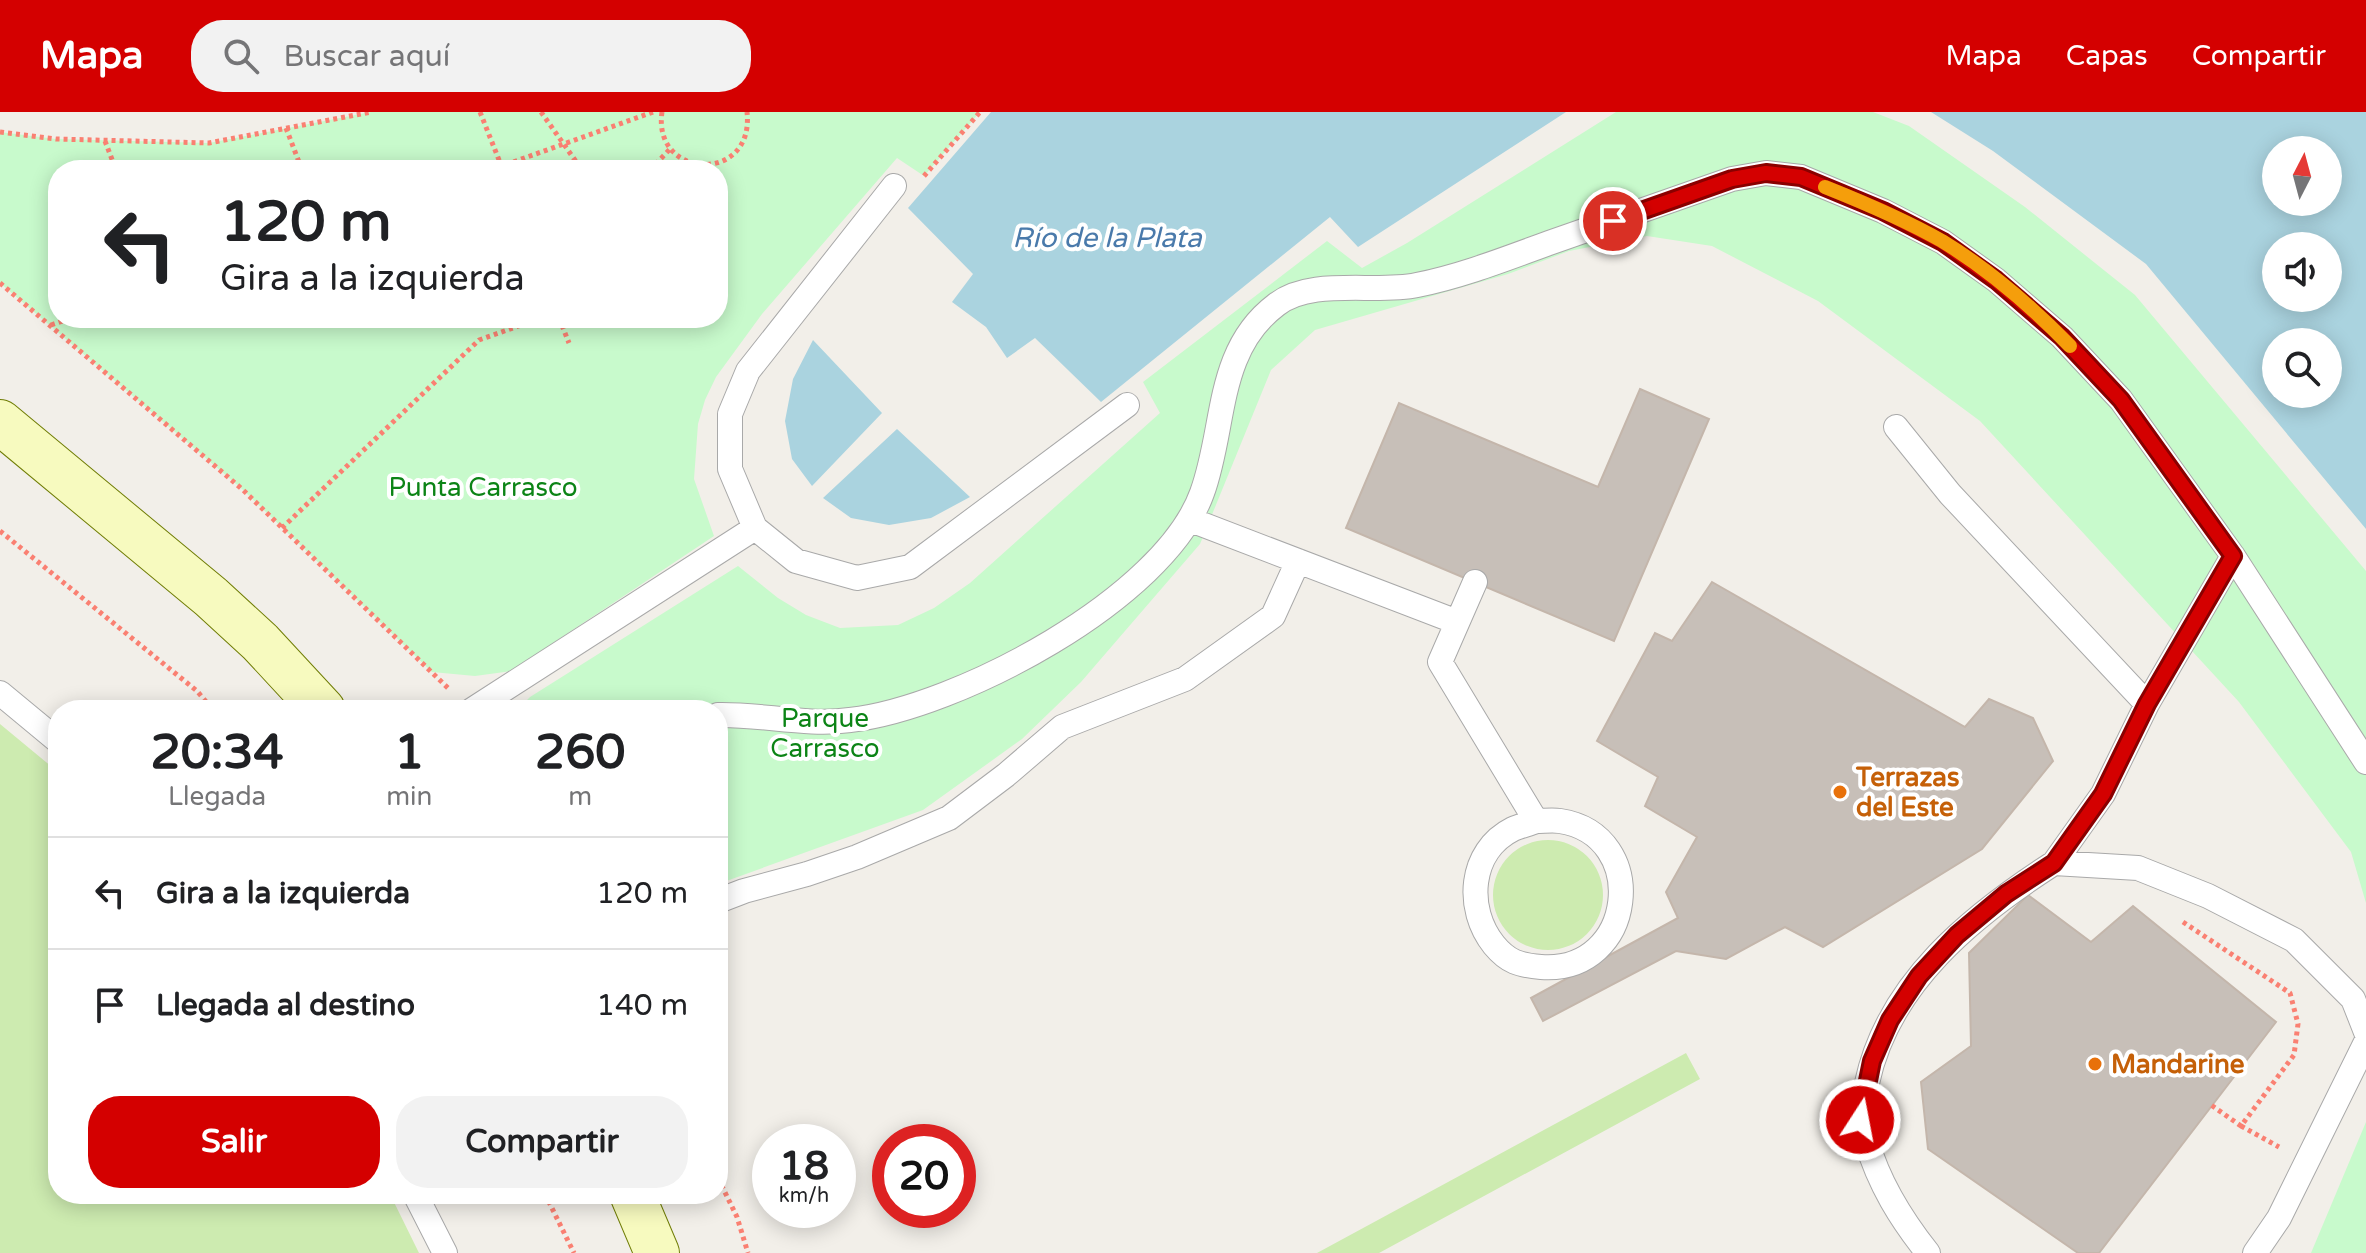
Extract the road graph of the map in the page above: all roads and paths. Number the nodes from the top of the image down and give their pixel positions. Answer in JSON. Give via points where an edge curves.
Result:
{"nodes":[{"id":1,"x":371,"y":112,"type":"edge"},
{"id":2,"x":480,"y":112,"type":"edge"},
{"id":3,"x":541,"y":112,"type":"edge"},
{"id":4,"x":653,"y":112,"type":"edge"},
{"id":5,"x":662,"y":112,"type":"edge"},
{"id":6,"x":747,"y":112,"type":"edge"},
{"id":7,"x":980,"y":112,"type":"edge"},
{"id":8,"x":286,"y":128,"type":"junction"},
{"id":9,"x":0,"y":132,"type":"edge"},
{"id":10,"x":105,"y":141,"type":"junction"},
{"id":11,"x":563,"y":144,"type":"junction"},
{"id":12,"x":670,"y":149,"type":"junction"},
{"id":13,"x":112,"y":160,"type":"edge"},
{"id":14,"x":298,"y":160,"type":"edge"},
{"id":15,"x":499,"y":160,"type":"edge"},
{"id":16,"x":522,"y":160,"type":"edge"},
{"id":17,"x":575,"y":160,"type":"edge"},
{"id":18,"x":660,"y":160,"type":"edge"},
{"id":19,"x":684,"y":160,"type":"edge"},
{"id":20,"x":725,"y":160,"type":"edge"},
{"id":21,"x":924,"y":176,"type":"dead end"},
{"id":22,"x":894,"y":186,"type":"dead end"},
{"id":23,"x":0,"y":283,"type":"edge"},
{"id":24,"x":48,"y":324,"type":"edge"},
{"id":25,"x":52,"y":328,"type":"edge"},
{"id":26,"x":513,"y":328,"type":"edge"},
{"id":27,"x":563,"y":328,"type":"edge"},
{"id":28,"x":569,"y":343,"type":"dead end"},
{"id":29,"x":1127,"y":405,"type":"dead end"},
{"id":30,"x":0,"y":422,"type":"edge"},
{"id":31,"x":1896,"y":427,"type":"dead end"},
{"id":32,"x":1191,"y":520,"type":"junction"},
{"id":33,"x":282,"y":528,"type":"junction"},
{"id":34,"x":755,"y":528,"type":"junction"},
{"id":35,"x":0,"y":531,"type":"edge"},
{"id":36,"x":2233,"y":556,"type":"junction"},
{"id":37,"x":1298,"y":561,"type":"junction"},
{"id":38,"x":1475,"y":582,"type":"dead end"},
{"id":39,"x":1457,"y":622,"type":"junction"},
{"id":40,"x":451,"y":691,"type":"dead end"},
{"id":41,"x":0,"y":693,"type":"edge"},
{"id":42,"x":205,"y":700,"type":"edge"},
{"id":43,"x":314,"y":700,"type":"edge"},
{"id":44,"x":488,"y":700,"type":"edge"},
{"id":45,"x":2147,"y":704,"type":"junction"},
{"id":46,"x":728,"y":715,"type":"edge"},
{"id":47,"x":48,"y":733,"type":"edge"},
{"id":48,"x":2366,"y":762,"type":"edge"},
{"id":49,"x":1536,"y":821,"type":"junction"},
{"id":50,"x":2054,"y":863,"type":"junction"},
{"id":51,"x":728,"y":897,"type":"edge"},
{"id":52,"x":2174,"y":917,"type":"dead end"},
{"id":53,"x":2366,"y":1032,"type":"edge"},
{"id":54,"x":2366,"y":1042,"type":"edge"},
{"id":55,"x":2211,"y":1105,"type":"dead end"},
{"id":56,"x":2241,"y":1126,"type":"junction"},
{"id":57,"x":2306,"y":1163,"type":"junction"},
{"id":58,"x":728,"y":1199,"type":"edge"},
{"id":59,"x":420,"y":1204,"type":"edge"},
{"id":60,"x":550,"y":1204,"type":"edge"},
{"id":61,"x":636,"y":1204,"type":"edge"},
{"id":62,"x":445,"y":1253,"type":"edge"},
{"id":63,"x":574,"y":1253,"type":"edge"},
{"id":64,"x":657,"y":1253,"type":"edge"},
{"id":65,"x":748,"y":1253,"type":"edge"},
{"id":66,"x":1928,"y":1253,"type":"edge"},
{"id":67,"x":2255,"y":1253,"type":"edge"}],
"edges":[{"from":1,"to":8,"type":"path"},
{"from":2,"to":15,"type":"path"},
{"from":3,"to":11,"type":"path"},
{"from":4,"to":11,"type":"path"},
{"from":5,"to":12,"type":"path","via":[[663,137]]},
{"from":6,"to":20,"type":"path","via":[[744,142]]},
{"from":7,"to":21,"type":"path"},
{"from":8,"to":10,"type":"path","via":[[209,143]]},
{"from":8,"to":14,"type":"path"},
{"from":9,"to":10,"type":"path"},
{"from":10,"to":13,"type":"path"},
{"from":11,"to":16,"type":"path"},
{"from":11,"to":17,"type":"path"},
{"from":12,"to":18,"type":"path"},
{"from":12,"to":19,"type":"path"},
{"from":22,"to":34,"type":"lane","via":[[748,371],[730,414],[730,469]]},
{"from":23,"to":24,"type":"path"},
{"from":25,"to":33,"type":"path"},
{"from":26,"to":33,"type":"path","via":[[479,340]]},
{"from":27,"to":28,"type":"path"},
{"from":29,"to":34,"type":"lane","via":[[910,567],[857,578],[796,561]]},
{"from":30,"to":43,"type":"main road","via":[[211,597]]},
{"from":31,"to":45,"type":"lane","via":[[1950,494]]},
{"from":32,"to":36,"type":"lane","via":[[1236,354],[1259,319],[1279,302],[1307,292],[1397,289],[1463,274],[1732,179],[1766,173],[1801,177],[1883,211],[1943,242],[1996,280],[2062,337],[2121,400]]},
{"from":32,"to":37,"type":"lane"},
{"from":32,"to":46,"type":"lane","via":[[1149,571],[1108,606],[1004,666],[934,698],[847,721]]},
{"from":33,"to":40,"type":"path"},
{"from":34,"to":44,"type":"lane"},
{"from":35,"to":42,"type":"path"},
{"from":36,"to":45,"type":"lane"},
{"from":36,"to":48,"type":"lane"},
{"from":37,"to":39,"type":"lane"},
{"from":37,"to":51,"type":"lane","via":[[1273,616],[1185,679],[1062,727],[949,818],[857,857]]},
{"from":38,"to":39,"type":"lane"},
{"from":39,"to":49,"type":"lane","via":[[1440,662]]},
{"from":41,"to":47,"type":"lane"},
{"from":45,"to":50,"type":"lane","via":[[2103,794]]},
{"from":49,"to":49,"type":"lane","via":[[1512,830],[1492,846],[1479,868],[1474,893],[1478,918],[1506,960],[1555,968],[1597,950],[1612,932],[1621,910],[1622,887],[1604,845],[1586,830],[1562,821]]},
{"from":50,"to":53,"type":"lane","via":[[2138,868],[2294,940],[2353,999]]},
{"from":50,"to":66,"type":"lane","via":[[1957,935],[1919,976],[1890,1020],[1872,1061],[1860,1120],[1875,1169]]},
{"from":52,"to":56,"type":"path","via":[[2290,993],[2298,1024],[2294,1055]]},
{"from":54,"to":57,"type":"lane"},
{"from":55,"to":56,"type":"path"},
{"from":56,"to":57,"type":"path"},
{"from":57,"to":67,"type":"lane"},
{"from":58,"to":65,"type":"path"},
{"from":59,"to":62,"type":"lane"},
{"from":60,"to":63,"type":"path"},
{"from":61,"to":64,"type":"main road"}]}
